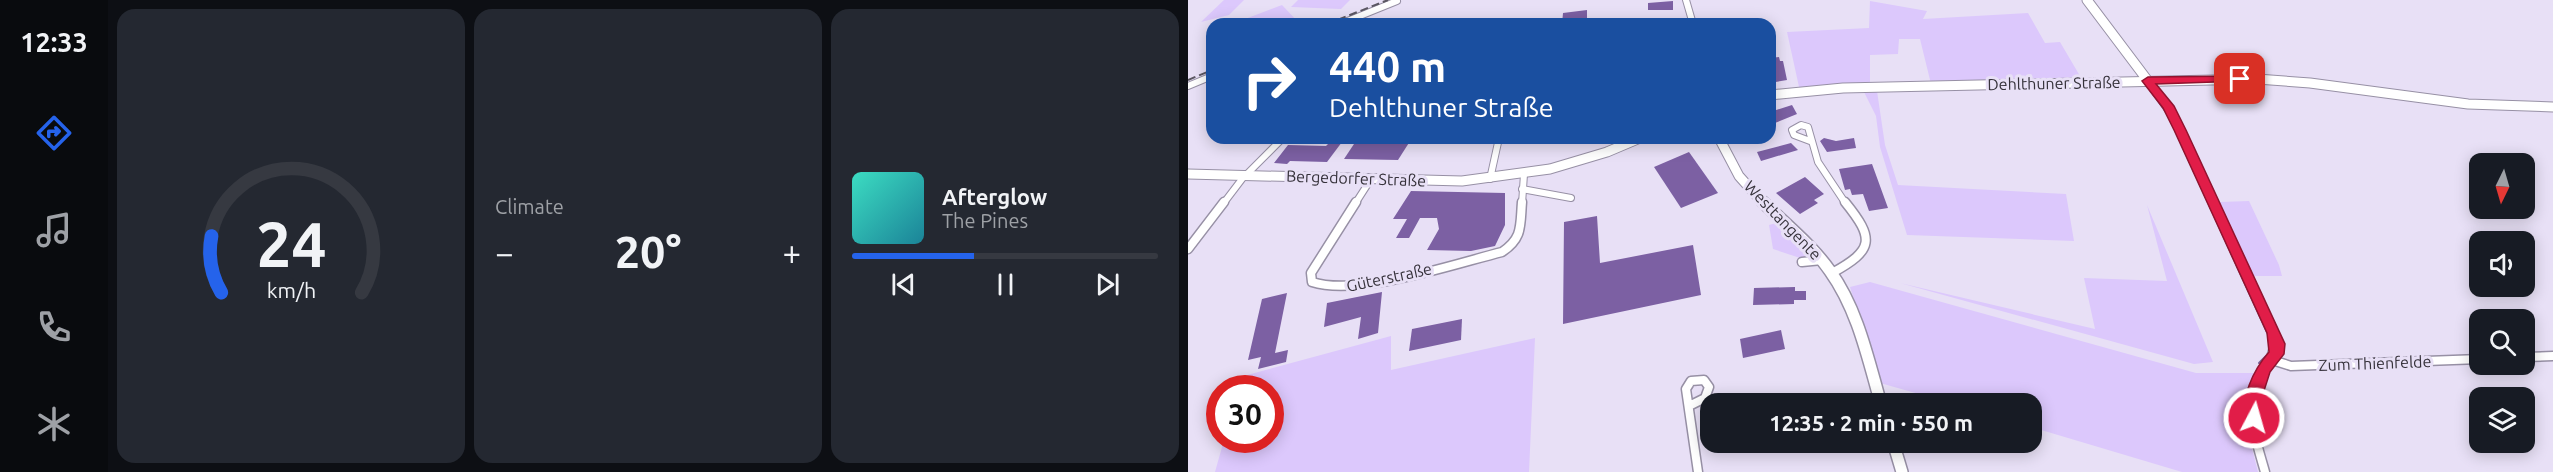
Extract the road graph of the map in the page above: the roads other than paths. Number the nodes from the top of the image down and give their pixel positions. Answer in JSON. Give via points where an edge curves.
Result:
{"nodes":[{"id":1,"x":1686,"y":0,"type":"edge"},
{"id":2,"x":2087,"y":0,"type":"edge"},
{"id":3,"x":1397,"y":1,"type":"edge"},
{"id":4,"x":1355,"y":18,"type":"edge"},
{"id":5,"x":1691,"y":18,"type":"edge"},
{"id":6,"x":1206,"y":78,"type":"edge"},
{"id":7,"x":2148,"y":81,"type":"junction"},
{"id":8,"x":1188,"y":86,"type":"edge"},
{"id":9,"x":1776,"y":94,"type":"edge"},
{"id":10,"x":2553,"y":107,"type":"edge"},
{"id":11,"x":1810,"y":141,"type":"dead end"},
{"id":12,"x":1276,"y":144,"type":"edge"},
{"id":13,"x":1498,"y":144,"type":"edge"},
{"id":14,"x":1624,"y":144,"type":"edge"},
{"id":15,"x":1722,"y":144,"type":"edge"},
{"id":16,"x":1188,"y":174,"type":"edge"},
{"id":17,"x":1246,"y":174,"type":"junction"},
{"id":18,"x":1524,"y":174,"type":"junction"},
{"id":19,"x":1371,"y":179,"type":"junction"},
{"id":20,"x":1490,"y":179,"type":"junction"},
{"id":21,"x":1522,"y":189,"type":"junction"},
{"id":22,"x":1571,"y":198,"type":"dead end"},
{"id":23,"x":1188,"y":249,"type":"edge"},
{"id":24,"x":1822,"y":260,"type":"junction"},
{"id":25,"x":1802,"y":262,"type":"dead end"},
{"id":26,"x":1832,"y":273,"type":"junction"},
{"id":27,"x":2553,"y":356,"type":"edge"},
{"id":28,"x":2535,"y":357,"type":"edge"},
{"id":29,"x":2469,"y":358,"type":"edge"},
{"id":30,"x":2272,"y":360,"type":"junction"},
{"id":31,"x":1878,"y":393,"type":"edge"},
{"id":32,"x":1689,"y":406,"type":"dead end"},
{"id":33,"x":1896,"y":453,"type":"edge"},
{"id":34,"x":1698,"y":472,"type":"edge"},
{"id":35,"x":1902,"y":472,"type":"edge"},
{"id":36,"x":2265,"y":472,"type":"edge"}],
"edges":[{"from":1,"to":5,"type":"street"},
{"from":2,"to":7,"type":"street"},
{"from":3,"to":4,"type":"street"},
{"from":6,"to":8,"type":"street"},
{"from":7,"to":9,"type":"street","name":"Dehlthuner Straße","via":[[1843,88]]},
{"from":7,"to":10,"type":"street","name":"Dehlthuner Straße","via":[[2282,80],[2469,104]]},
{"from":7,"to":30,"type":"street","via":[[2168,106],[2274,333],[2277,344]]},
{"from":11,"to":26,"type":"street","via":[[1829,182],[1867,230],[1869,243],[1864,253]]},
{"from":12,"to":17,"type":"street"},
{"from":13,"to":20,"type":"street"},
{"from":14,"to":18,"type":"street","via":[[1575,162]]},
{"from":15,"to":24,"type":"street","name":"Westtangente","via":[[1748,186]]},
{"from":16,"to":17,"type":"street","name":"Bergedorfer Straße"},
{"from":17,"to":19,"type":"street","name":"Bergedorfer Straße"},
{"from":17,"to":23,"type":"street"},
{"from":18,"to":20,"type":"street","name":"Bergedorfer Straße"},
{"from":18,"to":21,"type":"street","name":"Güterstraße"},
{"from":19,"to":20,"type":"street","name":"Bergedorfer Straße"},
{"from":19,"to":21,"type":"street","name":"Güterstraße","via":[[1311,273],[1317,286],[1348,287],[1502,252],[1515,243],[1520,230]]},
{"from":21,"to":22,"type":"street"},
{"from":24,"to":25,"type":"street"},
{"from":24,"to":26,"type":"street","name":"Westtangente"},
{"from":26,"to":31,"type":"street","name":"Westtangente","via":[[1859,331]]},
{"from":27,"to":28,"type":"street"},
{"from":29,"to":30,"type":"street","name":"Zum Thienfelde","via":[[2291,366]]},
{"from":30,"to":36,"type":"street","via":[[2264,368],[2253,400],[2255,435]]},
{"from":32,"to":34,"type":"street"},
{"from":33,"to":35,"type":"street"}]}
